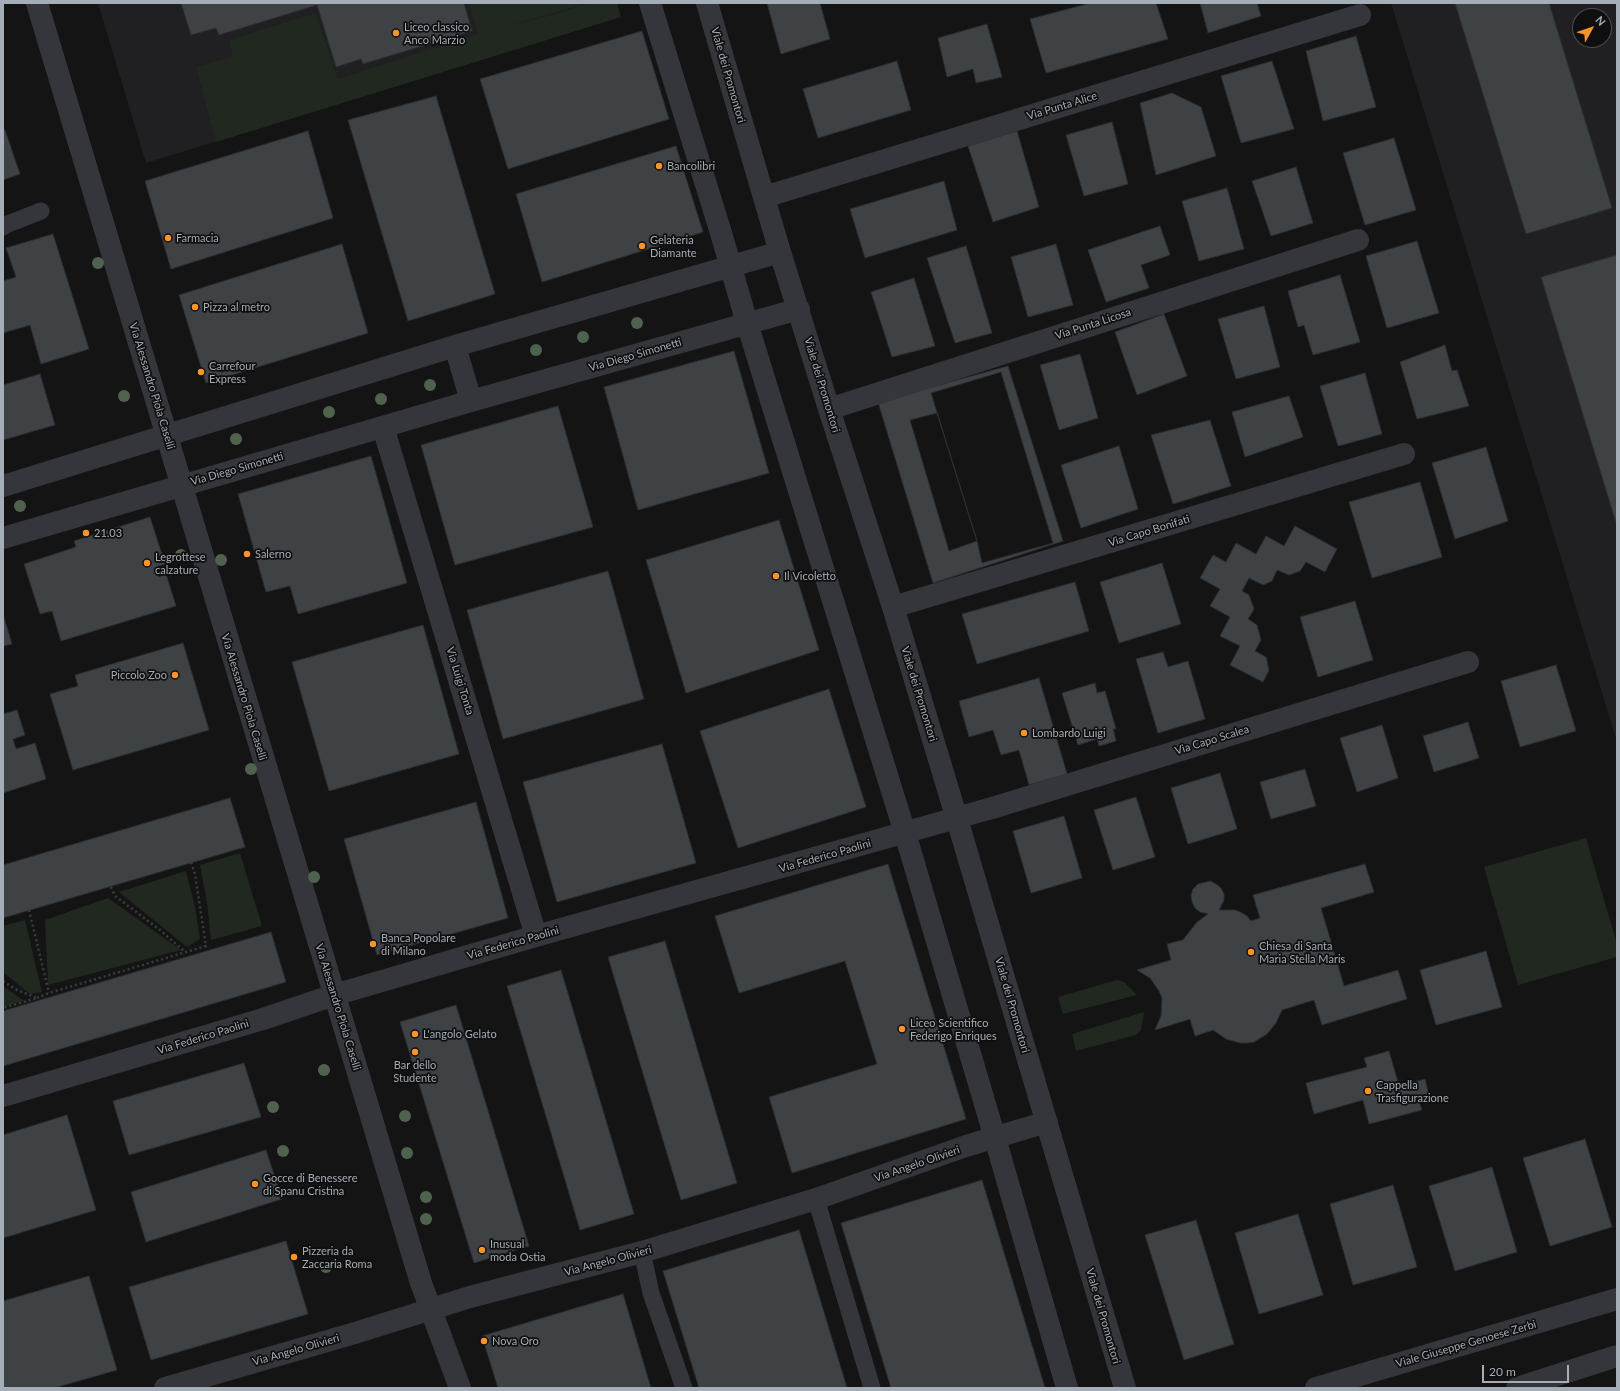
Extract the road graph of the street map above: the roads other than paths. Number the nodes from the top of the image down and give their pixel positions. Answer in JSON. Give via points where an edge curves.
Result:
{"nodes":[{"id":1,"x":36,"y":3,"type":"edge"},
{"id":2,"x":650,"y":3,"type":"edge"},
{"id":3,"x":707,"y":3,"type":"edge"},
{"id":4,"x":1360,"y":15,"type":"dead end"},
{"id":5,"x":764,"y":197,"type":"junction"},
{"id":6,"x":42,"y":211,"type":"dead end"},
{"id":7,"x":3,"y":228,"type":"edge"},
{"id":8,"x":1358,"y":240,"type":"dead end"},
{"id":9,"x":780,"y":252,"type":"junction"},
{"id":10,"x":731,"y":266,"type":"junction"},
{"id":11,"x":799,"y":310,"type":"junction"},
{"id":12,"x":747,"y":323,"type":"junction"},
{"id":13,"x":455,"y":346,"type":"junction"},
{"id":14,"x":471,"y":401,"type":"junction"},
{"id":15,"x":829,"y":409,"type":"junction"},
{"id":16,"x":384,"y":427,"type":"junction"},
{"id":17,"x":167,"y":436,"type":"junction"},
{"id":18,"x":1404,"y":454,"type":"dead end"},
{"id":19,"x":181,"y":485,"type":"junction"},
{"id":20,"x":3,"y":486,"type":"edge"},
{"id":21,"x":3,"y":538,"type":"edge"},
{"id":22,"x":893,"y":607,"type":"junction"},
{"id":23,"x":1468,"y":662,"type":"dead end"},
{"id":24,"x":957,"y":819,"type":"junction"},
{"id":25,"x":906,"y":833,"type":"junction"},
{"id":26,"x":536,"y":936,"type":"junction"},
{"id":27,"x":334,"y":995,"type":"junction"},
{"id":28,"x":3,"y":1096,"type":"edge"},
{"id":29,"x":1047,"y":1122,"type":"junction"},
{"id":30,"x":995,"y":1138,"type":"junction"},
{"id":31,"x":816,"y":1199,"type":"junction"},
{"id":32,"x":642,"y":1252,"type":"junction"},
{"id":33,"x":1617,"y":1299,"type":"edge"},
{"id":34,"x":431,"y":1309,"type":"junction"},
{"id":35,"x":1617,"y":1356,"type":"edge"},
{"id":36,"x":165,"y":1388,"type":"edge"},
{"id":37,"x":460,"y":1388,"type":"edge"},
{"id":38,"x":684,"y":1388,"type":"edge"},
{"id":39,"x":872,"y":1388,"type":"edge"},
{"id":40,"x":1067,"y":1388,"type":"edge"},
{"id":41,"x":1125,"y":1388,"type":"edge"},
{"id":42,"x":1316,"y":1388,"type":"edge"},
{"id":43,"x":1517,"y":1388,"type":"edge"}],
"edges":[{"from":1,"to":17,"type":"street","name":"Via Alessandro Piola Caselli"},
{"from":2,"to":10,"type":"street"},
{"from":3,"to":5,"type":"street","name":"Viale dei Promontori"},
{"from":4,"to":5,"type":"street","name":"Via Punta Alice"},
{"from":5,"to":9,"type":"street","name":"Viale dei Promontori"},
{"from":6,"to":7,"type":"lane"},
{"from":8,"to":15,"type":"street","name":"Via Punta Licosa"},
{"from":9,"to":10,"type":"street"},
{"from":9,"to":11,"type":"street","name":"Viale dei Promontori"},
{"from":10,"to":12,"type":"street"},
{"from":10,"to":13,"type":"street"},
{"from":11,"to":12,"type":"street","name":"Via Diego Simonetti"},
{"from":11,"to":15,"type":"street","name":"Viale dei Promontori"},
{"from":12,"to":14,"type":"street","name":"Via Diego Simonetti"},
{"from":12,"to":25,"type":"street"},
{"from":13,"to":14,"type":"street"},
{"from":13,"to":17,"type":"street"},
{"from":14,"to":16,"type":"street","name":"Via Diego Simonetti"},
{"from":15,"to":22,"type":"street","name":"Viale dei Promontori"},
{"from":16,"to":19,"type":"street","name":"Via Diego Simonetti"},
{"from":16,"to":26,"type":"street","name":"Via Luigi Tonta"},
{"from":17,"to":19,"type":"street","name":"Via Alessandro Piola Caselli"},
{"from":17,"to":20,"type":"street"},
{"from":18,"to":22,"type":"street","name":"Via Capo Bonifati"},
{"from":19,"to":21,"type":"street","name":"Via Diego Simonetti"},
{"from":19,"to":27,"type":"street","name":"Via Alessandro Piola Caselli"},
{"from":22,"to":24,"type":"street","name":"Viale dei Promontori"},
{"from":23,"to":24,"type":"street","name":"Via Capo Scalea"},
{"from":24,"to":25,"type":"street","name":"Via Federico Paolini"},
{"from":24,"to":29,"type":"street","name":"Viale dei Promontori"},
{"from":25,"to":26,"type":"street","name":"Via Federico Paolini"},
{"from":25,"to":30,"type":"street"},
{"from":26,"to":27,"type":"street","name":"Via Federico Paolini"},
{"from":27,"to":28,"type":"street","name":"Via Federico Paolini","via":[[263,1019]]},
{"from":27,"to":34,"type":"street","name":"Via Alessandro Piola Caselli"},
{"from":29,"to":30,"type":"street","name":"Via Angelo Olivieri"},
{"from":29,"to":41,"type":"street","name":"Viale dei Promontori"},
{"from":30,"to":31,"type":"street","name":"Via Angelo Olivieri"},
{"from":30,"to":40,"type":"street"},
{"from":31,"to":32,"type":"street","name":"Via Angelo Olivieri"},
{"from":31,"to":39,"type":"lane"},
{"from":32,"to":34,"type":"street","name":"Via Angelo Olivieri"},
{"from":32,"to":38,"type":"lane","via":[[651,1293]]},
{"from":33,"to":42,"type":"street","name":"Viale Giuseppe Genoese Zerbi"},
{"from":34,"to":36,"type":"street","name":"Via Angelo Olivieri"},
{"from":34,"to":37,"type":"street","name":"Via Alessandro Piola Caselli"},
{"from":35,"to":43,"type":"street"}]}
